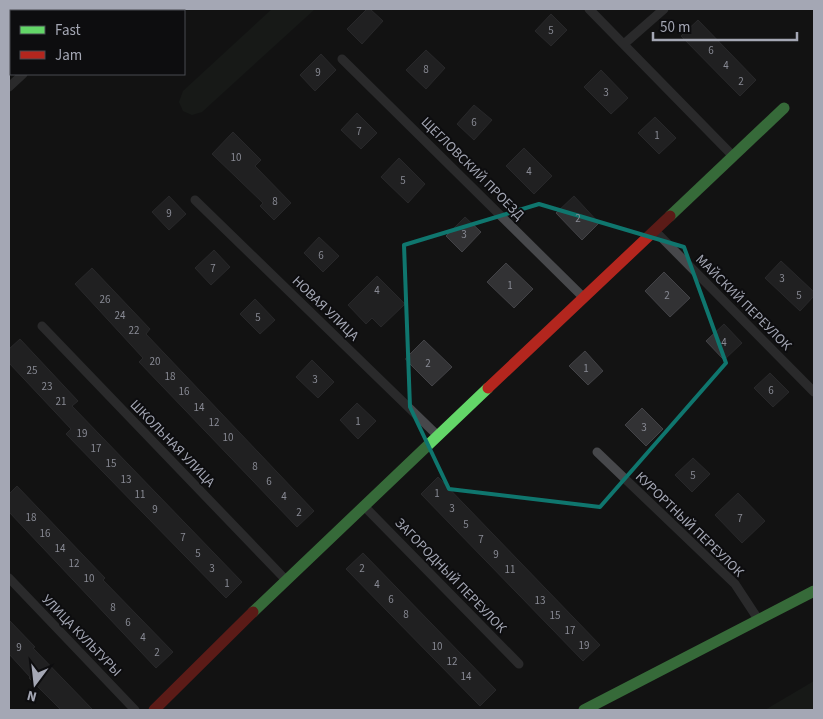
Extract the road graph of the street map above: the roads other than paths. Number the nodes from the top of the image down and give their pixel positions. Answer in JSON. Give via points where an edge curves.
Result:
{"nodes":[{"id":1,"x":590,"y":9,"type":"edge"},
{"id":2,"x":664,"y":9,"type":"edge"},
{"id":3,"x":624,"y":44,"type":"junction"},
{"id":4,"x":342,"y":59,"type":"dead end"},
{"id":5,"x":22,"y":75,"type":"edge"},
{"id":6,"x":9,"y":87,"type":"edge"},
{"id":7,"x":784,"y":108,"type":"dead end"},
{"id":8,"x":733,"y":156,"type":"junction"},
{"id":9,"x":195,"y":200,"type":"dead end"},
{"id":10,"x":655,"y":231,"type":"junction"},
{"id":11,"x":584,"y":298,"type":"junction"},
{"id":12,"x":42,"y":326,"type":"dead end"},
{"id":13,"x":814,"y":392,"type":"edge"},
{"id":14,"x":438,"y":436,"type":"junction"},
{"id":15,"x":597,"y":452,"type":"dead end"},
{"id":16,"x":364,"y":506,"type":"junction"},
{"id":17,"x":9,"y":578,"type":"edge"},
{"id":18,"x":286,"y":579,"type":"junction"},
{"id":19,"x":814,"y":591,"type":"edge"},
{"id":20,"x":758,"y":620,"type":"junction"},
{"id":21,"x":518,"y":664,"type":"dead end"},
{"id":22,"x":136,"y":710,"type":"edge"},
{"id":23,"x":154,"y":710,"type":"edge"},
{"id":24,"x":584,"y":710,"type":"edge"}],
"edges":[{"from":1,"to":3,"type":"lane"},
{"from":2,"to":3,"type":"lane"},
{"from":3,"to":8,"type":"lane"},
{"from":4,"to":11,"type":"lane","name":"ЩЕГЛОВСКИЙ ПРОЕЗД"},
{"from":5,"to":6,"type":"lane"},
{"from":7,"to":8,"type":"street"},
{"from":8,"to":10,"type":"street"},
{"from":9,"to":14,"type":"lane","name":"НОВАЯ УЛИЦА"},
{"from":10,"to":11,"type":"street"},
{"from":10,"to":13,"type":"lane","name":"МАЙСКИЙ ПЕРЕУЛОК"},
{"from":11,"to":14,"type":"street"},
{"from":12,"to":18,"type":"lane","name":"ШКОЛЬНАЯ УЛИЦА"},
{"from":14,"to":16,"type":"street"},
{"from":15,"to":20,"type":"lane","name":"КУРОРТНЫЙ ПЕРЕУЛОК","via":[[735,584]]},
{"from":16,"to":18,"type":"street"},
{"from":16,"to":21,"type":"lane","name":"ЗАГОРОДНЫЙ ПЕРЕУЛОК"},
{"from":17,"to":22,"type":"lane","name":"УЛИЦА КУЛЬТУРЫ"},
{"from":18,"to":23,"type":"street"},
{"from":19,"to":20,"type":"street"},
{"from":20,"to":24,"type":"street"}]}
